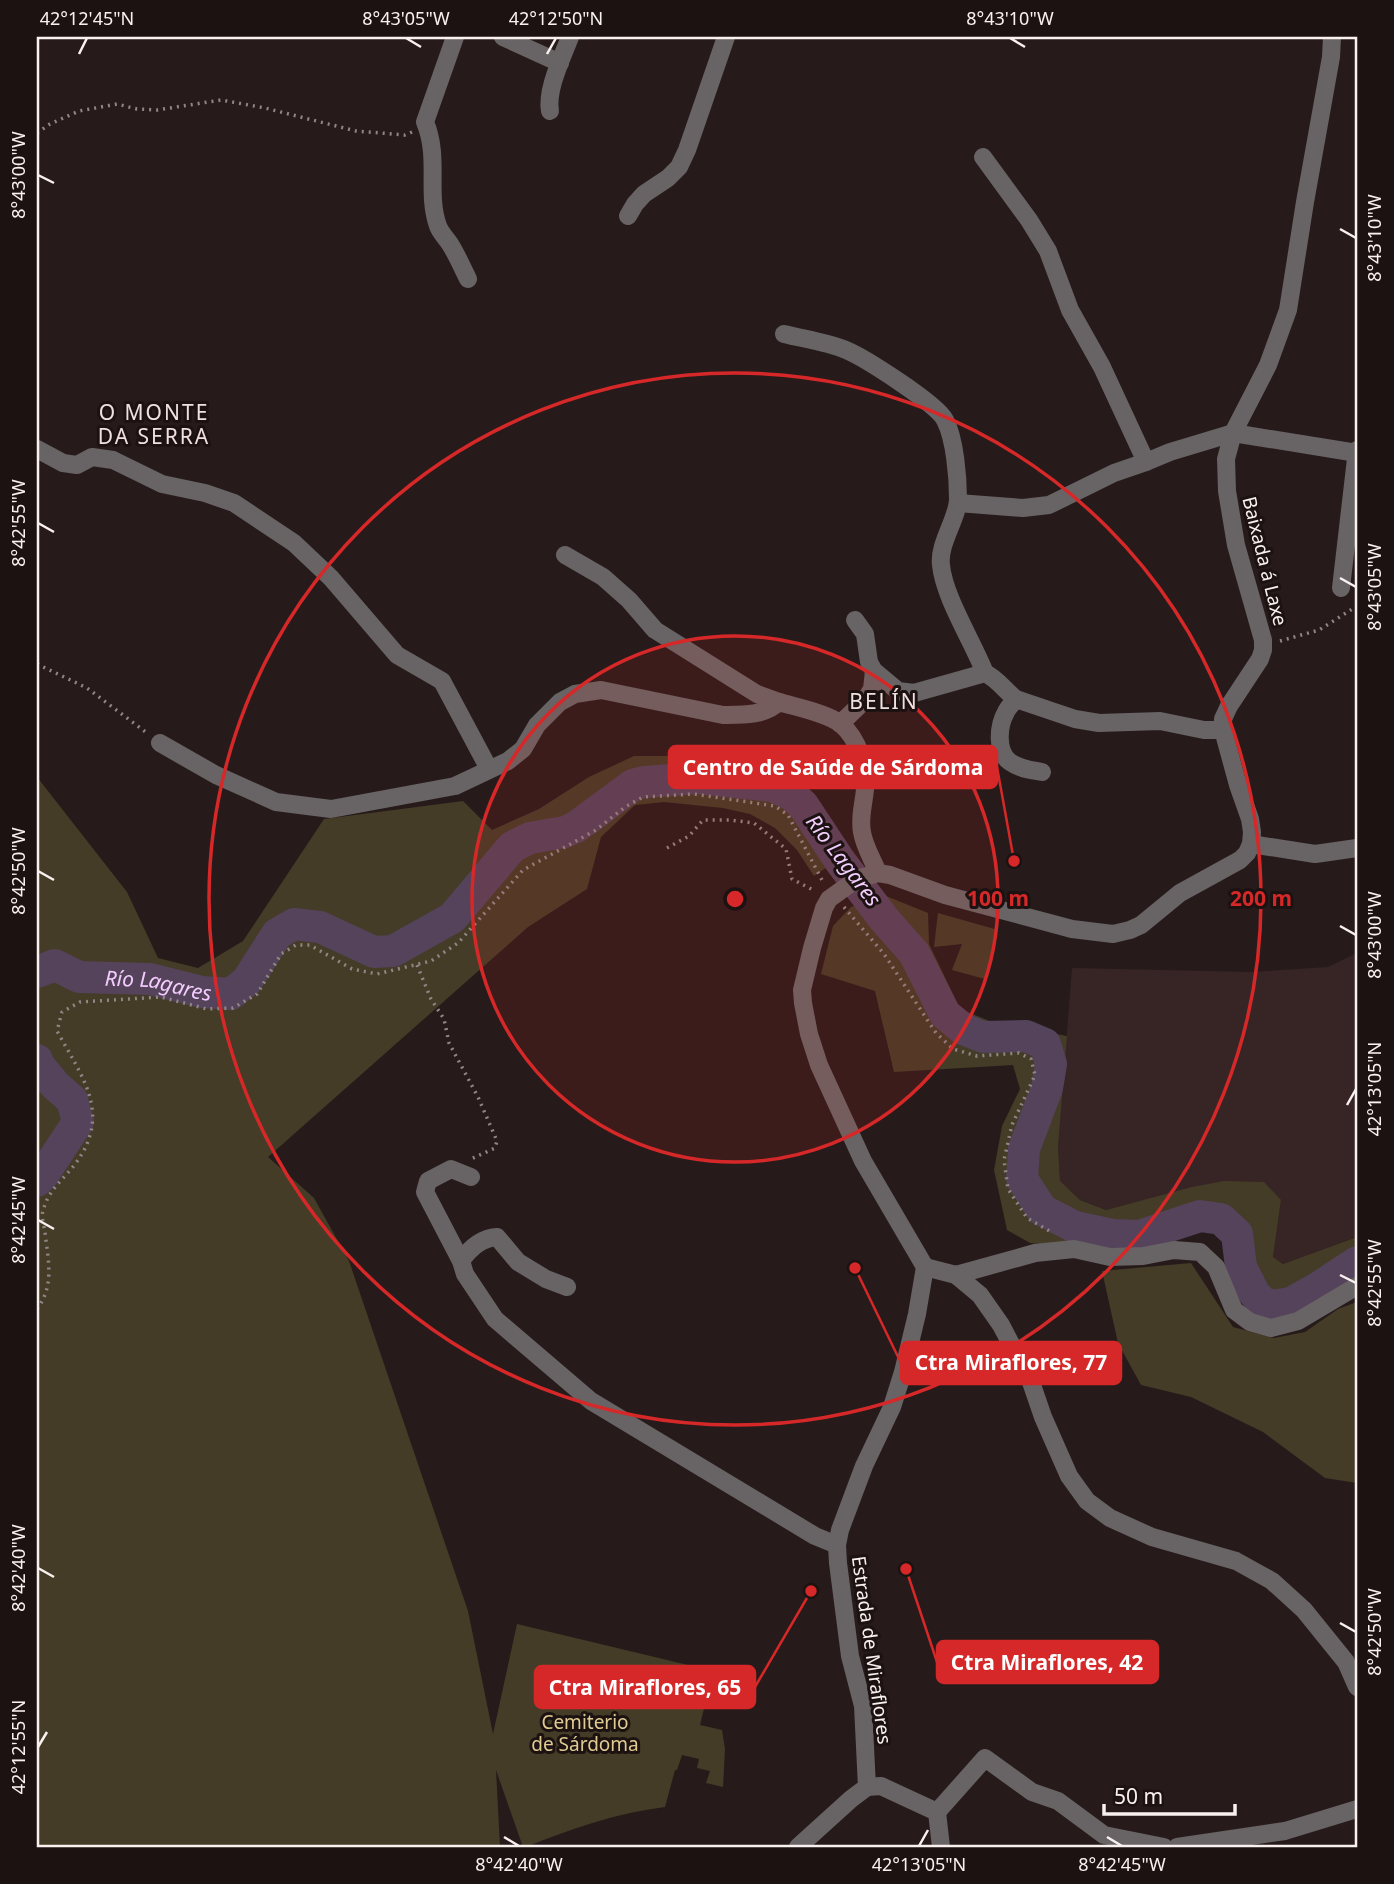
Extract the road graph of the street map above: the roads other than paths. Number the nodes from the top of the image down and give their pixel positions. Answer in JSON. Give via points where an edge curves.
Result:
{"nodes":[{"id":1,"x":455,"y":37,"type":"edge"},
{"id":2,"x":503,"y":37,"type":"edge"},
{"id":3,"x":570,"y":37,"type":"edge"},
{"id":4,"x":726,"y":37,"type":"edge"},
{"id":5,"x":1332,"y":37,"type":"edge"},
{"id":6,"x":561,"y":63,"type":"junction"},
{"id":7,"x":550,"y":111,"type":"dead end"},
{"id":8,"x":983,"y":157,"type":"dead end"},
{"id":9,"x":628,"y":216,"type":"dead end"},
{"id":10,"x":468,"y":279,"type":"dead end"},
{"id":11,"x":784,"y":334,"type":"dead end"},
{"id":12,"x":1233,"y":433,"type":"junction"},
{"id":13,"x":37,"y":449,"type":"edge"},
{"id":14,"x":1357,"y":452,"type":"edge"},
{"id":15,"x":1146,"y":462,"type":"junction"},
{"id":16,"x":958,"y":503,"type":"junction"},
{"id":17,"x":565,"y":555,"type":"dead end"},
{"id":18,"x":1341,"y":588,"type":"dead end"},
{"id":19,"x":855,"y":620,"type":"dead end"},
{"id":20,"x":874,"y":671,"type":"junction"},
{"id":21,"x":985,"y":673,"type":"junction"},
{"id":22,"x":1016,"y":699,"type":"junction"},
{"id":23,"x":779,"y":702,"type":"junction"},
{"id":24,"x":840,"y":723,"type":"junction"},
{"id":25,"x":1223,"y":730,"type":"junction"},
{"id":26,"x":160,"y":743,"type":"road end"},
{"id":27,"x":489,"y":769,"type":"junction"},
{"id":28,"x":1042,"y":772,"type":"dead end"},
{"id":29,"x":1251,"y":844,"type":"junction"},
{"id":30,"x":1357,"y":848,"type":"edge"},
{"id":31,"x":873,"y":874,"type":"junction"},
{"id":32,"x":471,"y":1177,"type":"dead end"},
{"id":33,"x":461,"y":1261,"type":"junction"},
{"id":34,"x":925,"y":1268,"type":"junction"},
{"id":35,"x":956,"y":1275,"type":"junction"},
{"id":36,"x":1357,"y":1286,"type":"edge"},
{"id":37,"x":567,"y":1287,"type":"dead end"},
{"id":38,"x":837,"y":1545,"type":"junction"},
{"id":39,"x":1357,"y":1687,"type":"edge"},
{"id":40,"x":867,"y":1787,"type":"junction"},
{"id":41,"x":1357,"y":1808,"type":"edge"},
{"id":42,"x":937,"y":1812,"type":"junction"},
{"id":43,"x":798,"y":1847,"type":"edge"},
{"id":44,"x":941,"y":1847,"type":"edge"},
{"id":45,"x":1164,"y":1847,"type":"edge"},
{"id":46,"x":1177,"y":1847,"type":"edge"}],
"edges":[{"from":1,"to":10,"type":"street","via":[[425,122],[433,152],[438,228]]},
{"from":2,"to":6,"type":"street"},
{"from":3,"to":6,"type":"street"},
{"from":4,"to":9,"type":"street","via":[[679,167],[644,194]]},
{"from":5,"to":12,"type":"street","name":"Baixada á Laxe","via":[[1288,310],[1269,365]]},
{"from":6,"to":7,"type":"street","via":[[550,91]]},
{"from":8,"to":15,"type":"street","via":[[1048,251],[1070,310]]},
{"from":11,"to":16,"type":"street","via":[[844,349],[935,408],[949,430]]},
{"from":12,"to":14,"type":"street"},
{"from":12,"to":15,"type":"street"},
{"from":12,"to":25,"type":"street","name":"Baixada á Laxe","via":[[1226,459],[1227,491],[1263,650],[1228,706]]},
{"from":13,"to":27,"type":"street","via":[[63,463],[77,465],[92,457],[113,460],[162,484],[234,503],[294,544],[331,578],[397,655],[442,681]]},
{"from":14,"to":18,"type":"street"},
{"from":15,"to":16,"type":"street","via":[[1049,505],[1023,508]]},
{"from":16,"to":21,"type":"street","via":[[940,562],[944,582]]},
{"from":17,"to":23,"type":"street","via":[[603,577],[654,630],[757,694]]},
{"from":19,"to":20,"type":"street","via":[[865,634]]},
{"from":20,"to":21,"type":"street","via":[[898,691],[914,693]]},
{"from":20,"to":24,"type":"street","via":[[866,699]]},
{"from":21,"to":22,"type":"street"},
{"from":22,"to":25,"type":"street","via":[[1099,723],[1160,721]]},
{"from":22,"to":28,"type":"street","via":[[1000,728],[1001,753],[1020,768]]},
{"from":23,"to":24,"type":"street"},
{"from":23,"to":27,"type":"street","via":[[771,710],[723,715],[601,690],[575,694],[537,725],[523,749]]},
{"from":24,"to":31,"type":"street","via":[[858,746],[864,764],[860,821]]},
{"from":25,"to":29,"type":"street","via":[[1250,819]]},
{"from":26,"to":27,"type":"street","via":[[276,802],[331,808],[455,786]]},
{"from":29,"to":30,"type":"street","via":[[1315,854]]},
{"from":29,"to":31,"type":"street","via":[[1240,860],[1180,893],[1141,925],[1113,934],[1061,926],[890,875]]},
{"from":31,"to":34,"type":"street","via":[[833,895],[824,908],[811,948],[803,1003],[819,1065],[863,1161]]},
{"from":32,"to":33,"type":"street","via":[[451,1169],[428,1181],[425,1192]]},
{"from":33,"to":37,"type":"street","via":[[468,1251],[497,1237],[518,1262]]},
{"from":33,"to":38,"type":"street","via":[[495,1319],[591,1401]]},
{"from":34,"to":35,"type":"street"},
{"from":34,"to":38,"type":"street","name":"Estrada de Miraflores","via":[[904,1372]]},
{"from":35,"to":36,"type":"street","via":[[1035,1253],[1074,1249],[1110,1257],[1200,1252],[1216,1267],[1234,1310],[1250,1322],[1271,1328],[1298,1321]]},
{"from":35,"to":39,"type":"street","via":[[980,1295],[1001,1325],[1031,1382],[1069,1476],[1087,1501],[1110,1518],[1236,1561],[1272,1581],[1304,1610],[1346,1662]]},
{"from":38,"to":40,"type":"street","name":"Estrada de Miraflores","via":[[850,1656],[863,1706]]},
{"from":40,"to":42,"type":"street","via":[[881,1786]]},
{"from":40,"to":43,"type":"street"},
{"from":41,"to":46,"type":"street","via":[[1285,1831]]},
{"from":42,"to":44,"type":"street"},
{"from":42,"to":45,"type":"street","via":[[985,1758],[1032,1792],[1058,1801],[1104,1835]]}]}
